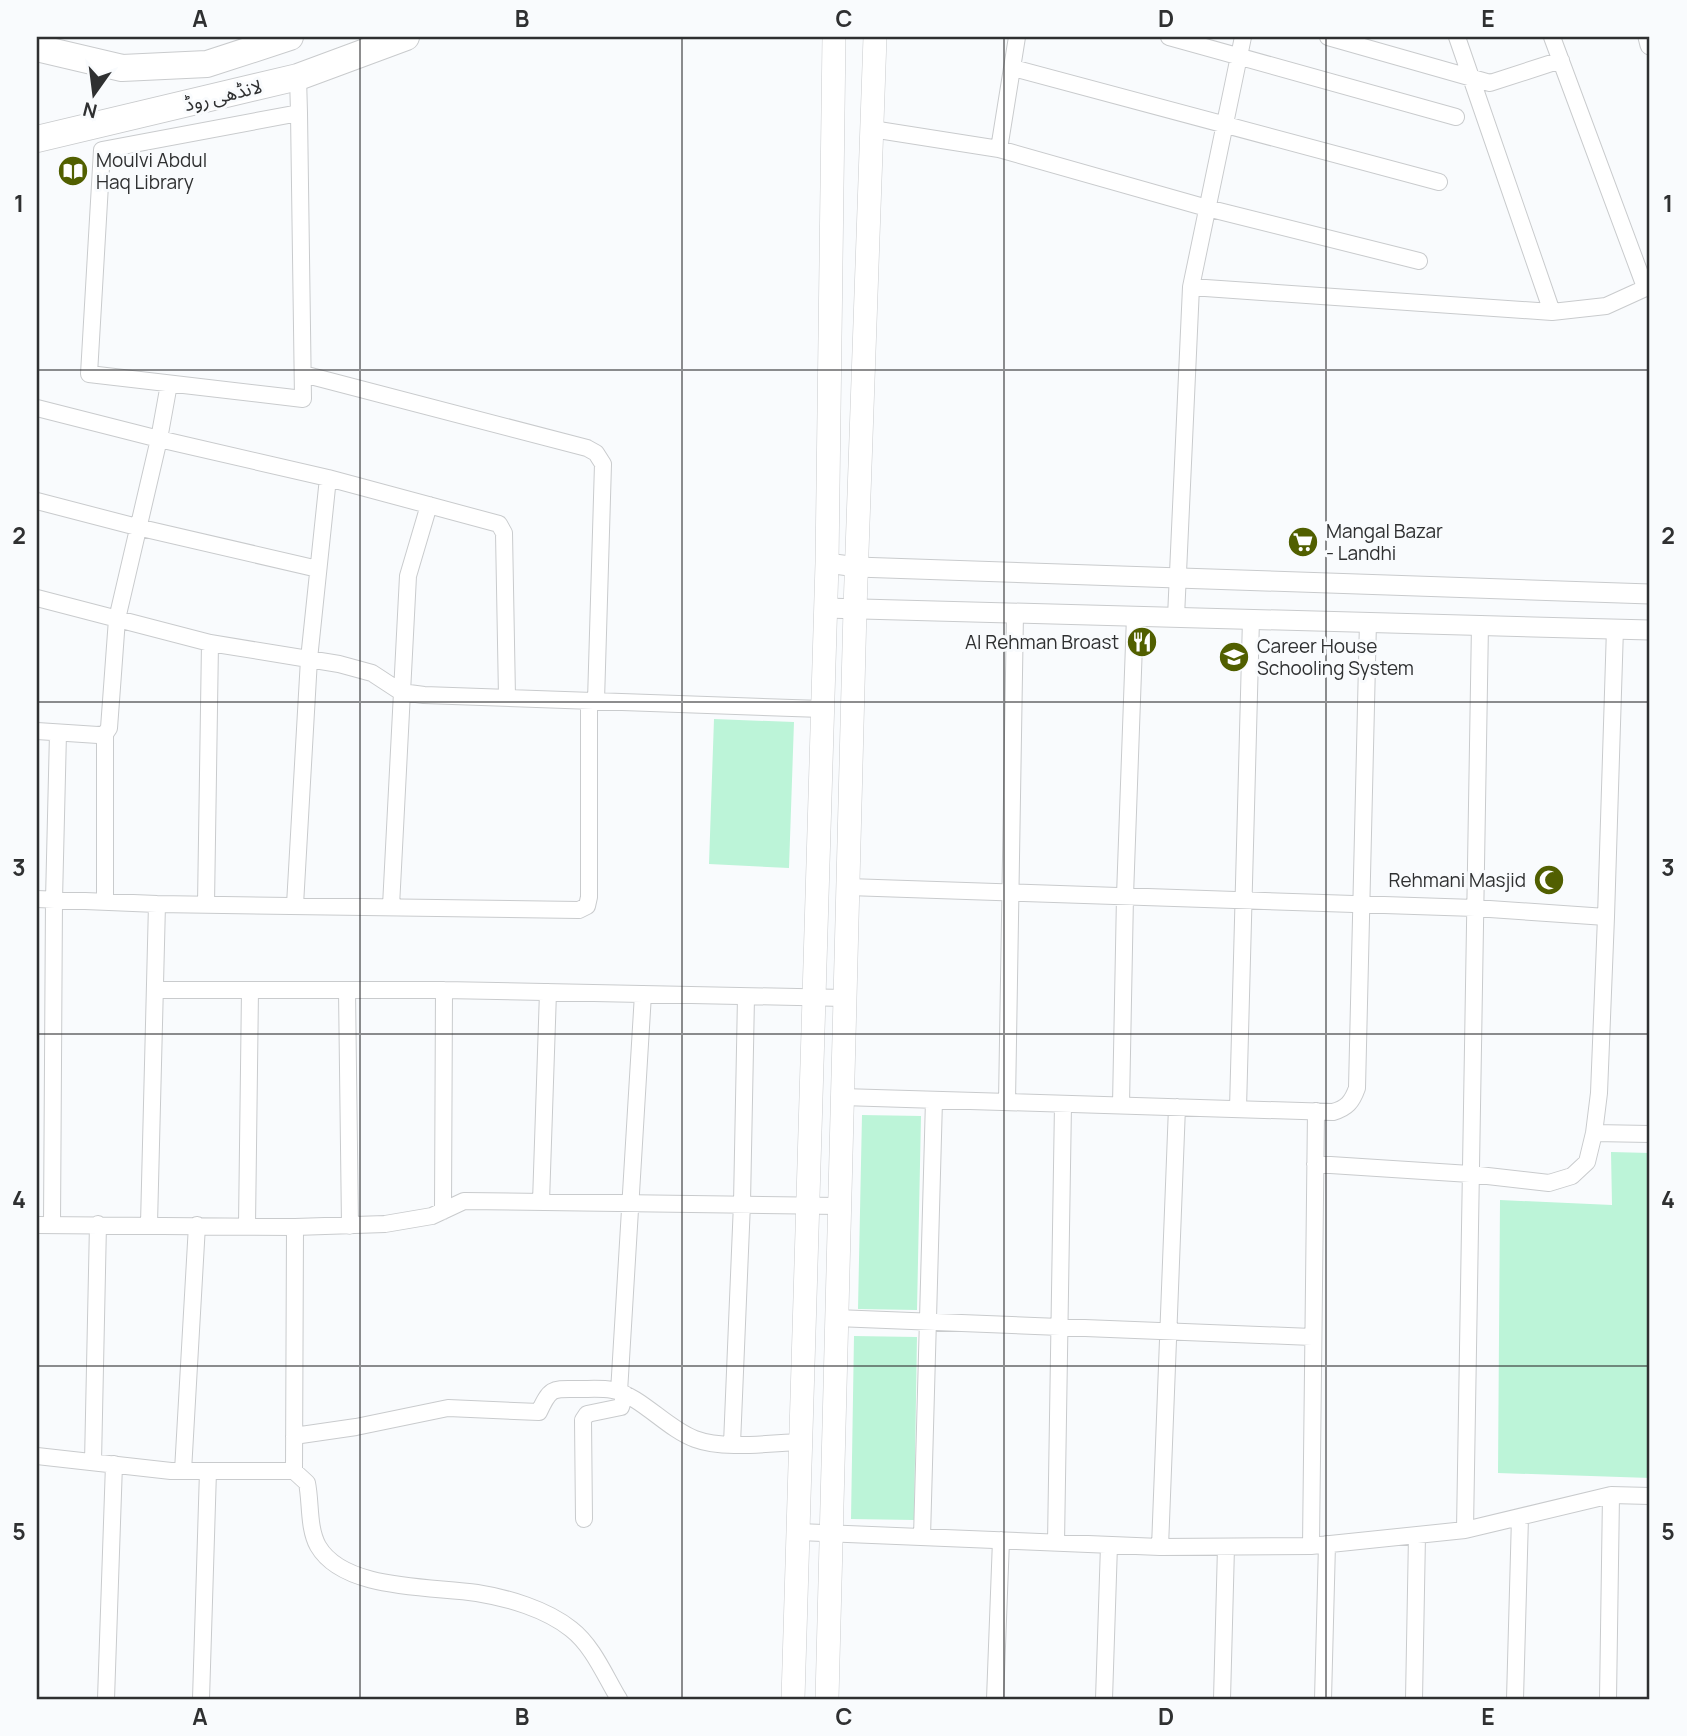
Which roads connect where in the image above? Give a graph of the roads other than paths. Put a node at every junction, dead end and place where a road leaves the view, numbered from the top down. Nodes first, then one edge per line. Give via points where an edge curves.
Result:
1 (290, 37) edge
2 (406, 37) edge
3 (834, 37) edge
4 (875, 37) edge
5 (1017, 37) edge
6 (1169, 37) edge
7 (1243, 37) edge
8 (1328, 37) edge
9 (1457, 37) edge
10 (1552, 37) edge
11 (1648, 37) edge
12 (1370, 43) edge
13 (1650, 45) edge
14 (37, 48) edge
15 (1240, 56) junction
16 (1561, 60) junction
17 (1013, 68) junction
18 (298, 77) junction
19 (1471, 78) junction
20 (299, 113) junction
21 (1456, 117) dead end
22 (1226, 126) junction
23 (872, 129) junction
24 (37, 139) edge
25 (999, 149) junction
26 (1439, 182) dead end
27 (1207, 208) junction
28 (1419, 261) dead end
29 (1648, 286) edge
30 (1191, 287) junction
31 (1552, 312) junction
32 (303, 374) junction
33 (169, 384) junction
34 (37, 408) edge
35 (159, 439) junction
36 (328, 478) junction
37 (37, 501) edge
38 (429, 505) junction
39 (137, 527) junction
40 (827, 563) junction
41 (857, 567) junction
42 (318, 569) junction
43 (1176, 578) junction
44 (1650, 594) edge
45 (37, 598) edge
46 (825, 608) junction
47 (855, 609) junction
48 (1015, 613) junction
49 (1135, 615) junction
50 (1176, 617) junction
51 (117, 619) junction
52 (1251, 619) junction
53 (1368, 621) junction
54 (1480, 624) junction
55 (1615, 628) junction
56 (1650, 630) edge
57 (210, 643) junction
58 (309, 659) junction
59 (401, 692) junction
60 (507, 697) junction
61 (593, 701) junction
62 (822, 709) junction
63 (37, 731) edge
64 (58, 733) junction
65 (105, 734) junction
66 (848, 887) junction
67 (1010, 894) junction
68 (1125, 896) junction
69 (37, 899) edge
70 (54, 900) junction
71 (1243, 900) junction
72 (106, 902) junction
73 (158, 904) junction
74 (206, 904) junction
75 (295, 905) junction
76 (1361, 905) junction
77 (391, 906) junction
78 (1475, 908) junction
79 (1606, 917) junction
80 (155, 990) junction
81 (250, 990) junction
82 (347, 990) junction
83 (444, 990) junction
84 (548, 992) junction
85 (643, 994) junction
86 (746, 996) junction
87 (814, 998) junction
88 (845, 999) junction
89 (842, 1097) junction
90 (934, 1100) junction
91 (1007, 1102) junction
92 (1063, 1104) junction
93 (1121, 1105) junction
94 (1178, 1107) junction
95 (1238, 1108) junction
96 (1316, 1111) junction
97 (1594, 1133) junction
98 (1650, 1134) edge
99 (1315, 1164) junction
100 (1470, 1174) junction
101 (541, 1202) junction
102 (742, 1203) junction
103 (630, 1205) junction
104 (807, 1205) junction
105 (839, 1206) junction
106 (443, 1211) junction
107 (98, 1224) junction
108 (149, 1224) junction
109 (44, 1225) edge
110 (197, 1225) junction
111 (247, 1225) junction
112 (350, 1226) junction
113 (295, 1227) junction
114 (836, 1318) junction
115 (926, 1322) junction
116 (1059, 1327) junction
117 (1169, 1331) junction
118 (1312, 1337) junction
119 (622, 1393) junction
120 (294, 1436) junction
121 (802, 1442) junction
122 (732, 1444) junction
123 (37, 1456) edge
124 (93, 1462) junction
125 (114, 1464) junction
126 (183, 1471) junction
127 (208, 1471) junction
128 (294, 1471) junction
129 (1611, 1495) junction
130 (1650, 1496) edge
131 (1520, 1517) junction
132 (584, 1519) dead end
133 (1465, 1530) junction
134 (799, 1532) junction
135 (831, 1533) junction
136 (1417, 1535) junction
137 (922, 1537) junction
138 (1001, 1540) junction
139 (1056, 1543) junction
140 (1109, 1545) junction
141 (1319, 1545) junction
142 (1226, 1546) junction
143 (1160, 1547) junction
144 (106, 1699) edge
145 (201, 1699) edge
146 (619, 1699) edge
147 (793, 1699) edge
148 (827, 1699) edge
149 (995, 1699) edge
150 (1104, 1699) edge
151 (1222, 1699) edge
152 (1323, 1699) edge
153 (1414, 1699) edge
154 (1515, 1699) edge
155 (1608, 1699) edge

1 - 14 main road, لانڈھی روڈ via 207,64 122,68
2 - 18 main road, لانڈھی روڈ
3 - 40 main road
4 - 23 main road
5 - 17 street
6 - 15 street
7 - 15 street
8 - 12 street
9 - 19 street
10 - 16 street
11 - 13 street
12 - 19 street
15 - 21 street
15 - 22 street
16 - 19 street via 1490,83
16 - 29 street
17 - 22 street
17 - 25 street
18 - 20 street
18 - 24 main road, لانڈھی روڈ
19 - 31 street
20 - 32 street
20 - 33 street via 102,150 89,374
22 - 26 street
22 - 27 street
23 - 25 street
23 - 41 main road
25 - 27 street
27 - 28 street
27 - 30 street
29 - 31 street via 1606,306
30 - 31 street
30 - 43 street
32 - 33 street via 303,399
32 - 61 street via 587,448 601,458
33 - 35 street
34 - 35 street
35 - 36 street
35 - 39 street
36 - 38 street
36 - 42 street
37 - 39 street
38 - 59 street via 408,576
38 - 60 street via 502,527
39 - 42 street
39 - 51 street
40 - 41 street
40 - 46 main road
41 - 43 street
41 - 47 main road
42 - 58 street
43 - 44 street
43 - 50 street
45 - 51 street
46 - 47 street
46 - 62 main road
47 - 48 street
47 - 66 main road
48 - 49 street
48 - 67 street
49 - 50 street
49 - 68 street
50 - 52 street
51 - 57 street
51 - 65 street via 110,720
52 - 53 street
52 - 71 street
53 - 54 street
53 - 76 street
54 - 55 street
54 - 78 street
55 - 56 street
55 - 79 street
57 - 58 street
57 - 74 street
58 - 59 street via 372,673
58 - 75 street
59 - 60 street
59 - 77 street
60 - 61 street
61 - 62 street
61 - 77 street via 587,906 579,910
62 - 87 main road
63 - 64 street
64 - 65 street
64 - 70 street
65 - 72 street
66 - 67 street
66 - 88 main road
67 - 68 street
67 - 91 street
68 - 71 street
68 - 93 street
69 - 70 street
70 - 72 street
70 - 109 street
71 - 76 street
71 - 95 street
72 - 73 street
73 - 74 street
73 - 80 street
74 - 75 street
75 - 77 street
76 - 78 street
76 - 96 street via 1357,1088 1345,1109
78 - 79 street
78 - 100 street
79 - 97 street
80 - 81 street
80 - 108 street
81 - 82 street
81 - 111 street
82 - 83 street
82 - 112 street
83 - 84 street
83 - 106 street
84 - 85 street
84 - 101 street
85 - 86 street
85 - 103 street
86 - 87 street
86 - 102 street
87 - 88 street
87 - 104 main road
88 - 89 main road
89 - 90 street
89 - 105 main road
90 - 91 street
90 - 115 street
91 - 92 street
92 - 93 street
92 - 116 street
93 - 94 street
94 - 95 street
94 - 117 street
95 - 96 street
96 - 99 street
97 - 98 street
97 - 100 street via 1587,1162 1572,1176 1549,1183
99 - 100 street
99 - 118 street
100 - 133 street
101 - 103 street
101 - 106 street via 464,1201
102 - 103 street
102 - 104 street
102 - 122 street
103 - 119 street
104 - 105 street
104 - 121 main road
105 - 114 main road
106 - 112 street via 385,1224
107 - 108 street
107 - 109 street
107 - 124 street
108 - 110 street
110 - 111 street
110 - 126 street
111 - 113 street
112 - 113 street
113 - 120 street
114 - 115 street
114 - 135 main road
115 - 116 street
115 - 137 street
116 - 117 street
116 - 139 street
117 - 118 street
117 - 143 street
118 - 141 street
119 - 120 street via 612,1389 554,1390 539,1412 448,1408
119 - 122 street via 695,1440
119 - 132 street via 621,1407 587,1414 583,1420
120 - 128 street
121 - 122 street
121 - 134 main road
123 - 124 street
124 - 125 street
125 - 126 street
125 - 144 street
126 - 127 street
127 - 128 street
127 - 145 street
128 - 146 street via 307,1483 318,1547 335,1563 374,1582 479,1593 551,1616 573,1630 593,1653
129 - 130 street
129 - 131 street
129 - 155 street
131 - 133 street
131 - 154 street
133 - 136 street
134 - 135 street
134 - 147 main road
135 - 137 street
135 - 148 main road
136 - 141 street
136 - 153 street
137 - 138 street
138 - 139 street
138 - 149 street
139 - 140 street
140 - 143 street
140 - 150 street
141 - 142 street
141 - 152 street
142 - 143 street
142 - 151 street

